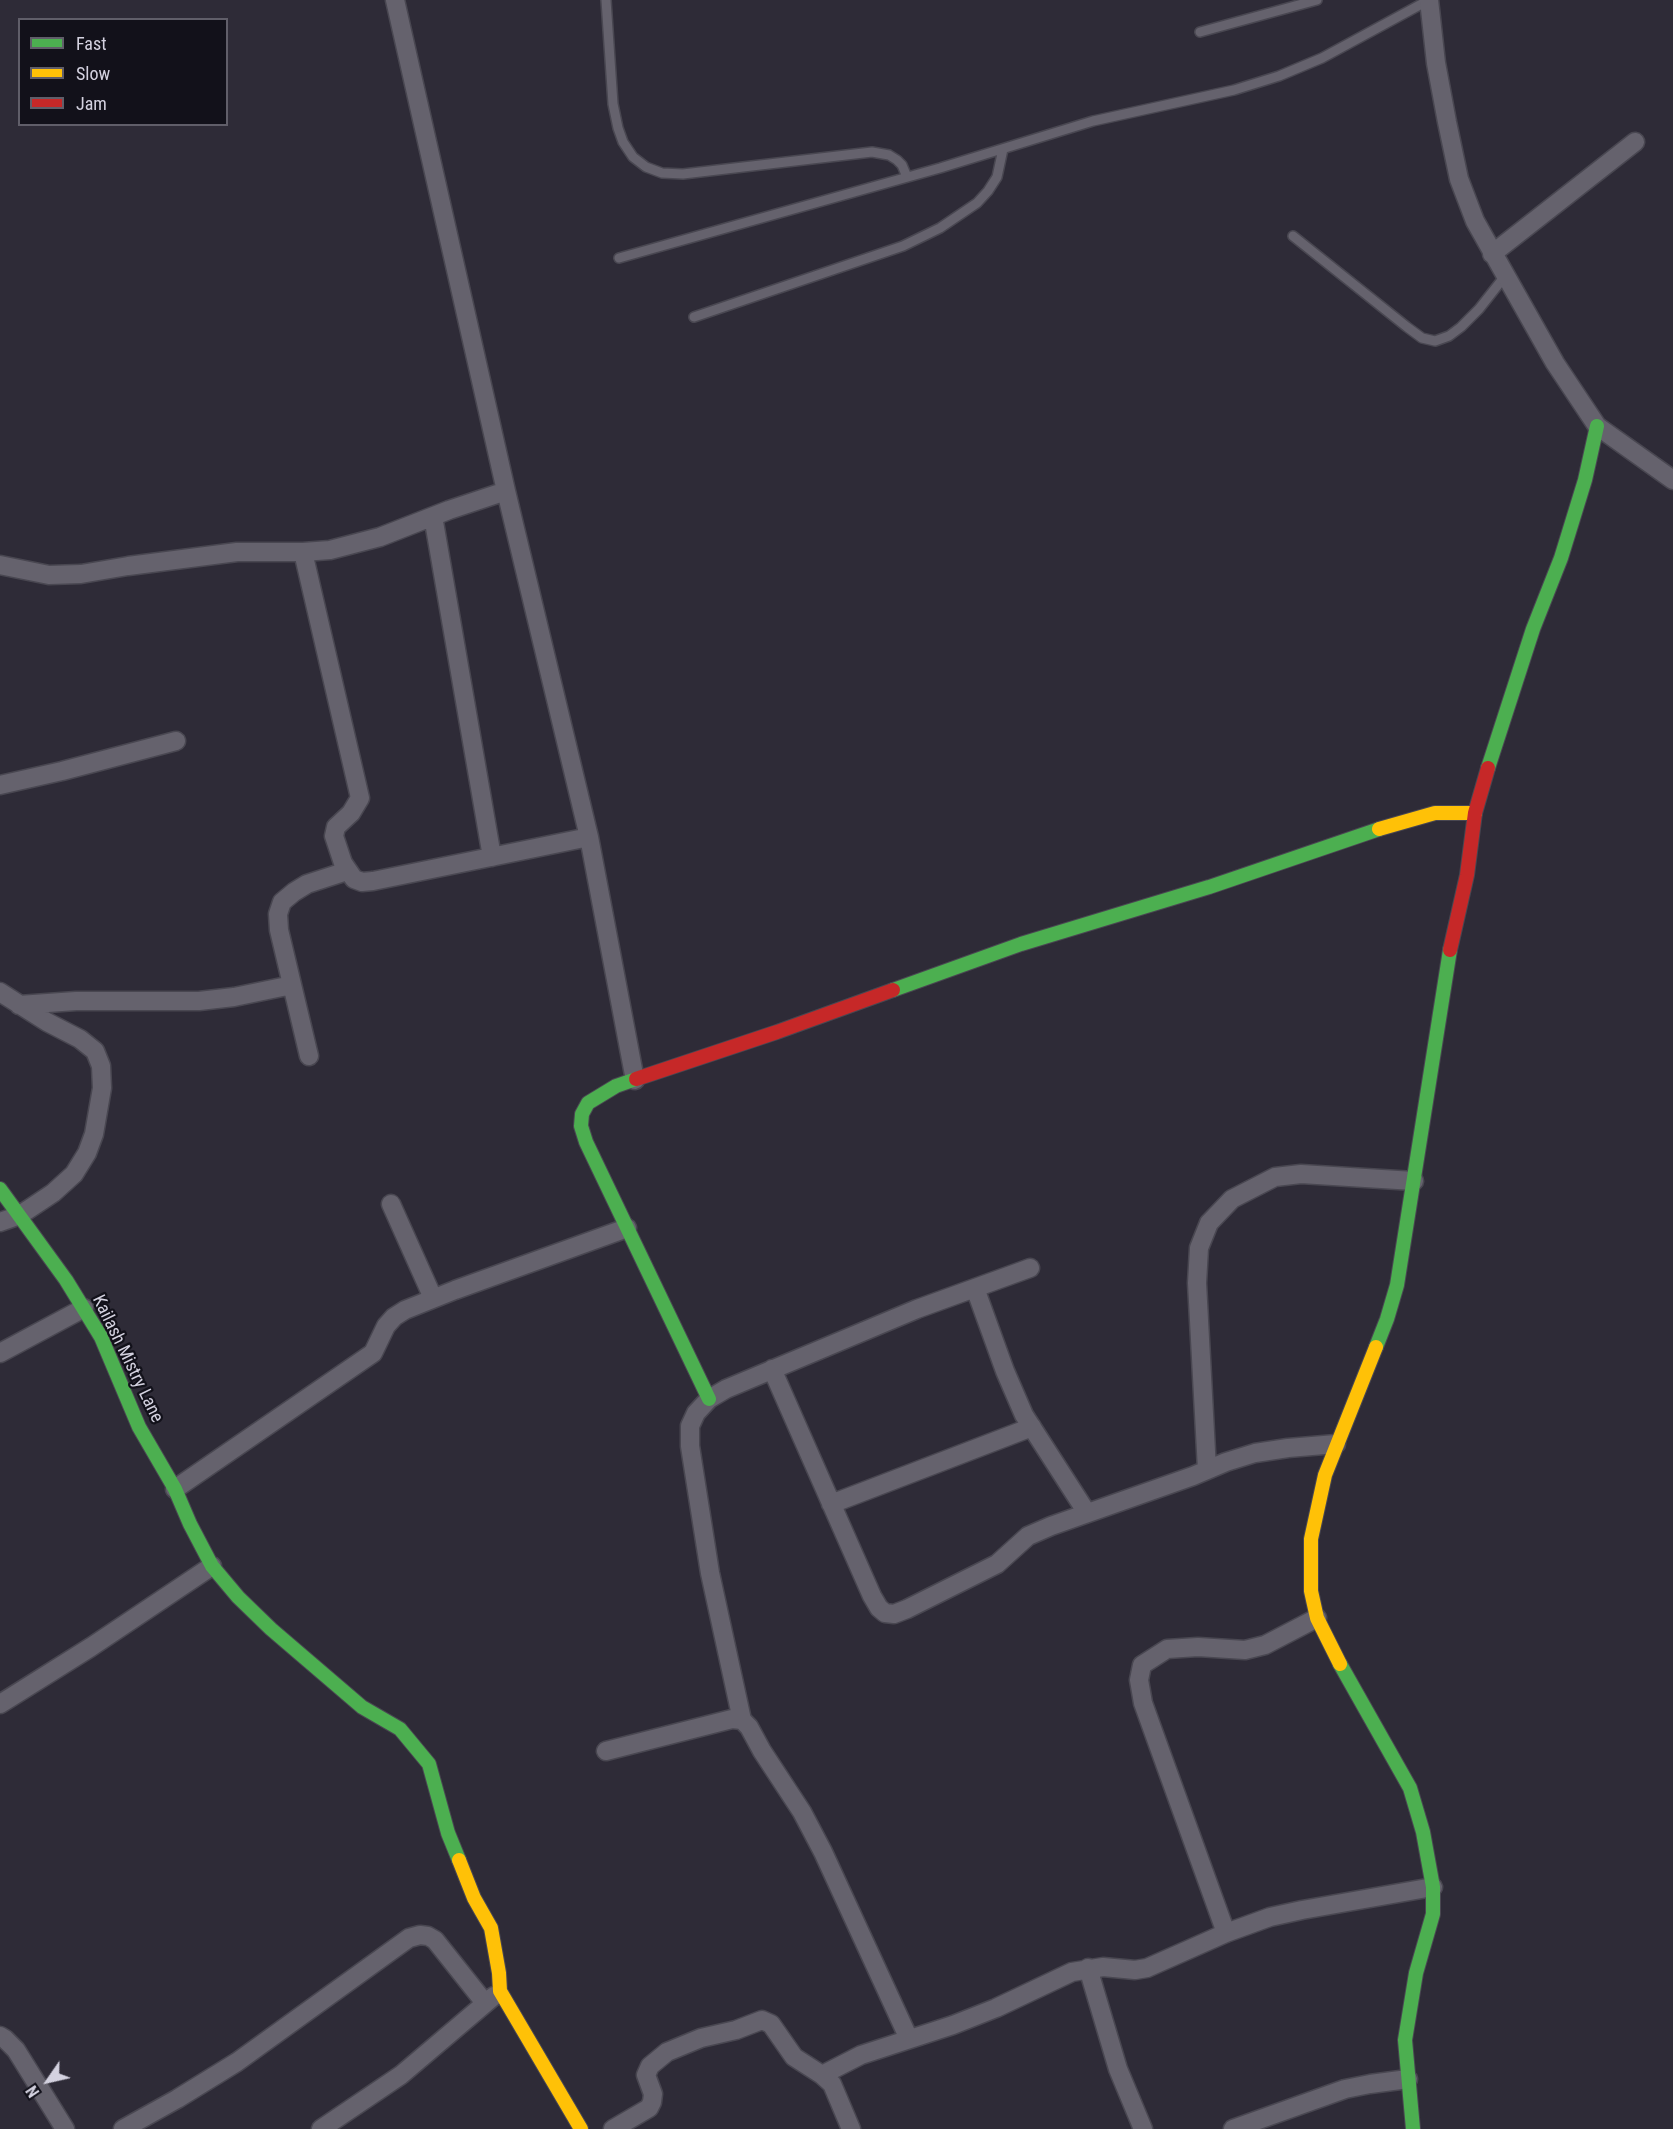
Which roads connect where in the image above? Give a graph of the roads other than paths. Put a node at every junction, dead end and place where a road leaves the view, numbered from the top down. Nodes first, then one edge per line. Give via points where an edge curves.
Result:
1 (395, 0) edge
2 (606, 0) edge
3 (1317, 0) edge
4 (1429, 0) edge
5 (1200, 32) dead end
6 (1635, 142) dead end
7 (1003, 149) junction
8 (907, 177) junction
9 (1293, 236) dead end
10 (1492, 254) junction
11 (619, 258) dead end
12 (1505, 276) junction
13 (694, 317) dead end
14 (1597, 426) junction
15 (1673, 480) edge
16 (506, 491) junction
17 (433, 516) junction
18 (303, 552) junction
19 (0, 565) edge
20 (176, 741) dead end
21 (0, 785) edge
22 (1475, 813) junction
23 (589, 837) junction
24 (492, 857) junction
25 (347, 871) junction
26 (292, 985) junction
27 (0, 992) edge
28 (19, 1005) junction
29 (309, 1056) dead end
30 (635, 1080) junction
31 (1414, 1181) junction
32 (0, 1189) edge
33 (391, 1204) dead end
34 (20, 1215) junction
35 (0, 1222) edge
36 (627, 1228) junction
37 (1030, 1268) dead end
38 (975, 1288) junction
39 (433, 1298) junction
40 (84, 1308) junction
41 (0, 1353) edge
42 (772, 1369) junction
43 (709, 1399) junction
44 (1032, 1428) junction
45 (1336, 1444) junction
46 (1207, 1470) junction
47 (175, 1489) junction
48 (831, 1504) junction
49 (1087, 1513) junction
50 (212, 1566) junction
51 (1317, 1618) junction
52 (0, 1704) edge
53 (742, 1720) junction
54 (606, 1751) dead end
55 (1433, 1887) junction
56 (1226, 1933) junction
57 (1088, 1968) junction
58 (500, 1992) junction
59 (485, 2003) junction
60 (0, 2036) edge
61 (909, 2038) junction
62 (822, 2075) junction
63 (1408, 2079) junction
64 (64, 2129) edge
65 (123, 2129) edge
66 (321, 2129) edge
67 (581, 2129) edge
68 (613, 2129) edge
69 (851, 2129) edge
70 (1143, 2129) edge
71 (1233, 2129) edge
72 (1413, 2129) edge

1 - 16 street
2 - 8 lane via 618,128 633,157 646,168 683,174 872,152 897,159
3 - 5 lane
4 - 7 lane via 1322,58 1279,76 1234,90 1093,121
4 - 10 street via 1436,63 1459,179
6 - 10 street
7 - 8 lane
7 - 13 lane via 997,177 988,191 940,228 903,246
8 - 11 lane
9 - 12 lane via 1407,327 1434,341 1461,327
10 - 12 street
12 - 14 street
14 - 15 street
14 - 22 street via 1561,558 1533,629
16 - 17 street
16 - 23 street
17 - 18 street via 360,543
17 - 24 street
18 - 19 street via 237,552 81,574 49,575
18 - 25 street via 360,798 336,826 334,836
20 - 21 street
22 - 30 street via 1436,813 1407,820 1209,887 1021,944
22 - 31 street
23 - 24 street
23 - 30 street
24 - 25 street via 374,881 362,882
25 - 26 street via 307,884 282,902 279,930
26 - 28 street via 199,1001
26 - 29 street
27 - 28 street
28 - 34 street via 80,1038 95,1051 101,1066 102,1088 94,1134 74,1174
30 - 36 street via 588,1103 581,1126
31 - 45 street via 1397,1285 1387,1319
31 - 46 street via 1301,1174 1275,1177 1232,1199 1209,1223 1199,1248 1197,1283
32 - 34 street, Kailash Mistry Lane
33 - 39 street
34 - 35 street
34 - 40 street, Kailash Mistry Lane
36 - 39 street
36 - 43 street
37 - 38 street
38 - 42 street
38 - 44 street via 1005,1371
39 - 47 street via 394,1317 373,1353 361,1362
40 - 41 street
40 - 47 street, Kailash Mistry Lane via 101,1337 140,1427
42 - 43 street
42 - 48 street
43 - 53 street via 690,1426 690,1446 710,1573
44 - 48 street
44 - 49 street
45 - 46 street via 1255,1454
45 - 51 street via 1311,1539 1311,1591
46 - 49 street
47 - 50 street, Kailash Mistry Lane
48 - 49 street via 872,1596 885,1613 894,1614 997,1564 1028,1536
50 - 52 street
50 - 58 street, Kailash Mistry Lane via 271,1629 362,1707 400,1730 429,1764 448,1833 474,1898 491,1928
51 - 55 street via 1410,1788
51 - 56 street via 1265,1645 1245,1650 1167,1649 1142,1665 1139,1680 1143,1703
53 - 54 street via 732,1719
53 - 61 street via 802,1812
55 - 56 street via 1270,1917
55 - 63 street via 1433,1914 1407,2015
56 - 57 street via 1147,1968
57 - 61 street via 996,2008
57 - 70 street via 1118,2069
58 - 59 street
58 - 67 street
59 - 65 street via 435,1940 420,1935 409,1938 237,2062
59 - 66 street via 401,2075
60 - 64 street via 16,2050
61 - 62 street via 861,2055
62 - 68 street via 794,2057 771,2024 762,2020 667,2052 650,2066 646,2075 652,2094 649,2108
62 - 69 street via 838,2095
63 - 71 street via 1345,2089
63 - 72 street

